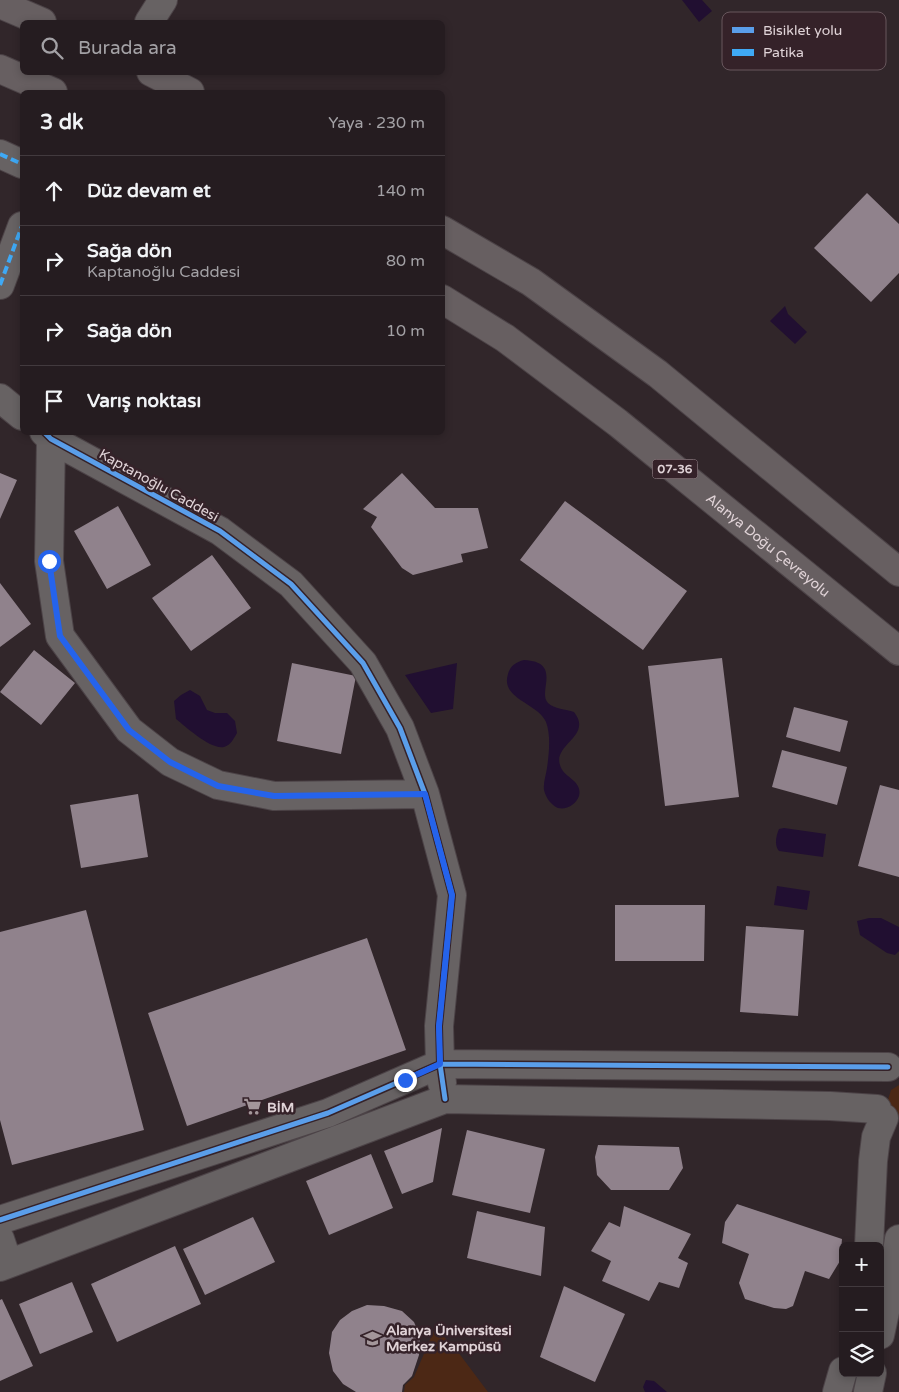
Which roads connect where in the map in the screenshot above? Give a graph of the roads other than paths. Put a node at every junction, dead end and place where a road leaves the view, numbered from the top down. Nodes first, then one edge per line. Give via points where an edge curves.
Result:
1 (162, 0) edge
2 (0, 4) edge
3 (37, 20) edge
4 (150, 20) edge
5 (0, 69) edge
6 (157, 75) edge
7 (48, 90) edge
8 (186, 90) edge
9 (0, 154) edge
10 (20, 163) edge
11 (20, 231) edge
12 (445, 232) edge
13 (0, 285) edge
14 (445, 301) edge
15 (0, 398) edge
16 (20, 414) edge
17 (48, 436) edge
18 (899, 572) edge
19 (899, 651) edge
20 (425, 794) junction
21 (440, 1064) junction
22 (894, 1065) edge
23 (444, 1099) junction
24 (887, 1118) edge
25 (0, 1220) edge
26 (899, 1239) edge
27 (868, 1242) edge
28 (3, 1257) edge
29 (881, 1332) edge
30 (841, 1377) edge
31 (871, 1377) edge
32 (836, 1392) edge
33 (868, 1392) edge

1 - 4 street
2 - 3 highway
5 - 7 highway
6 - 8 highway
9 - 10 street
11 - 13 street
12 - 18 highway via 531,282 658,374
14 - 19 highway, Alanya Doğu Çevreyolu / 07-36 via 506,338 618,423
15 - 16 street
17 - 20 street, Kaptanoğlu Caddesi via 220,531 290,584 363,663 400,728
17 - 20 street via 49,561 60,636 129,730 170,762 218,786 274,796
20 - 21 street, Kaptanoğlu Caddesi via 452,895 439,1026
21 - 22 street
21 - 23 street, Kaptanoğlu Caddesi
21 - 25 street via 328,1113
22 - 24 street via 881,1075 876,1084 875,1094
23 - 24 street via 820,1105
23 - 28 street
24 - 27 street via 876,1138
26 - 29 street
30 - 32 street
31 - 33 street

